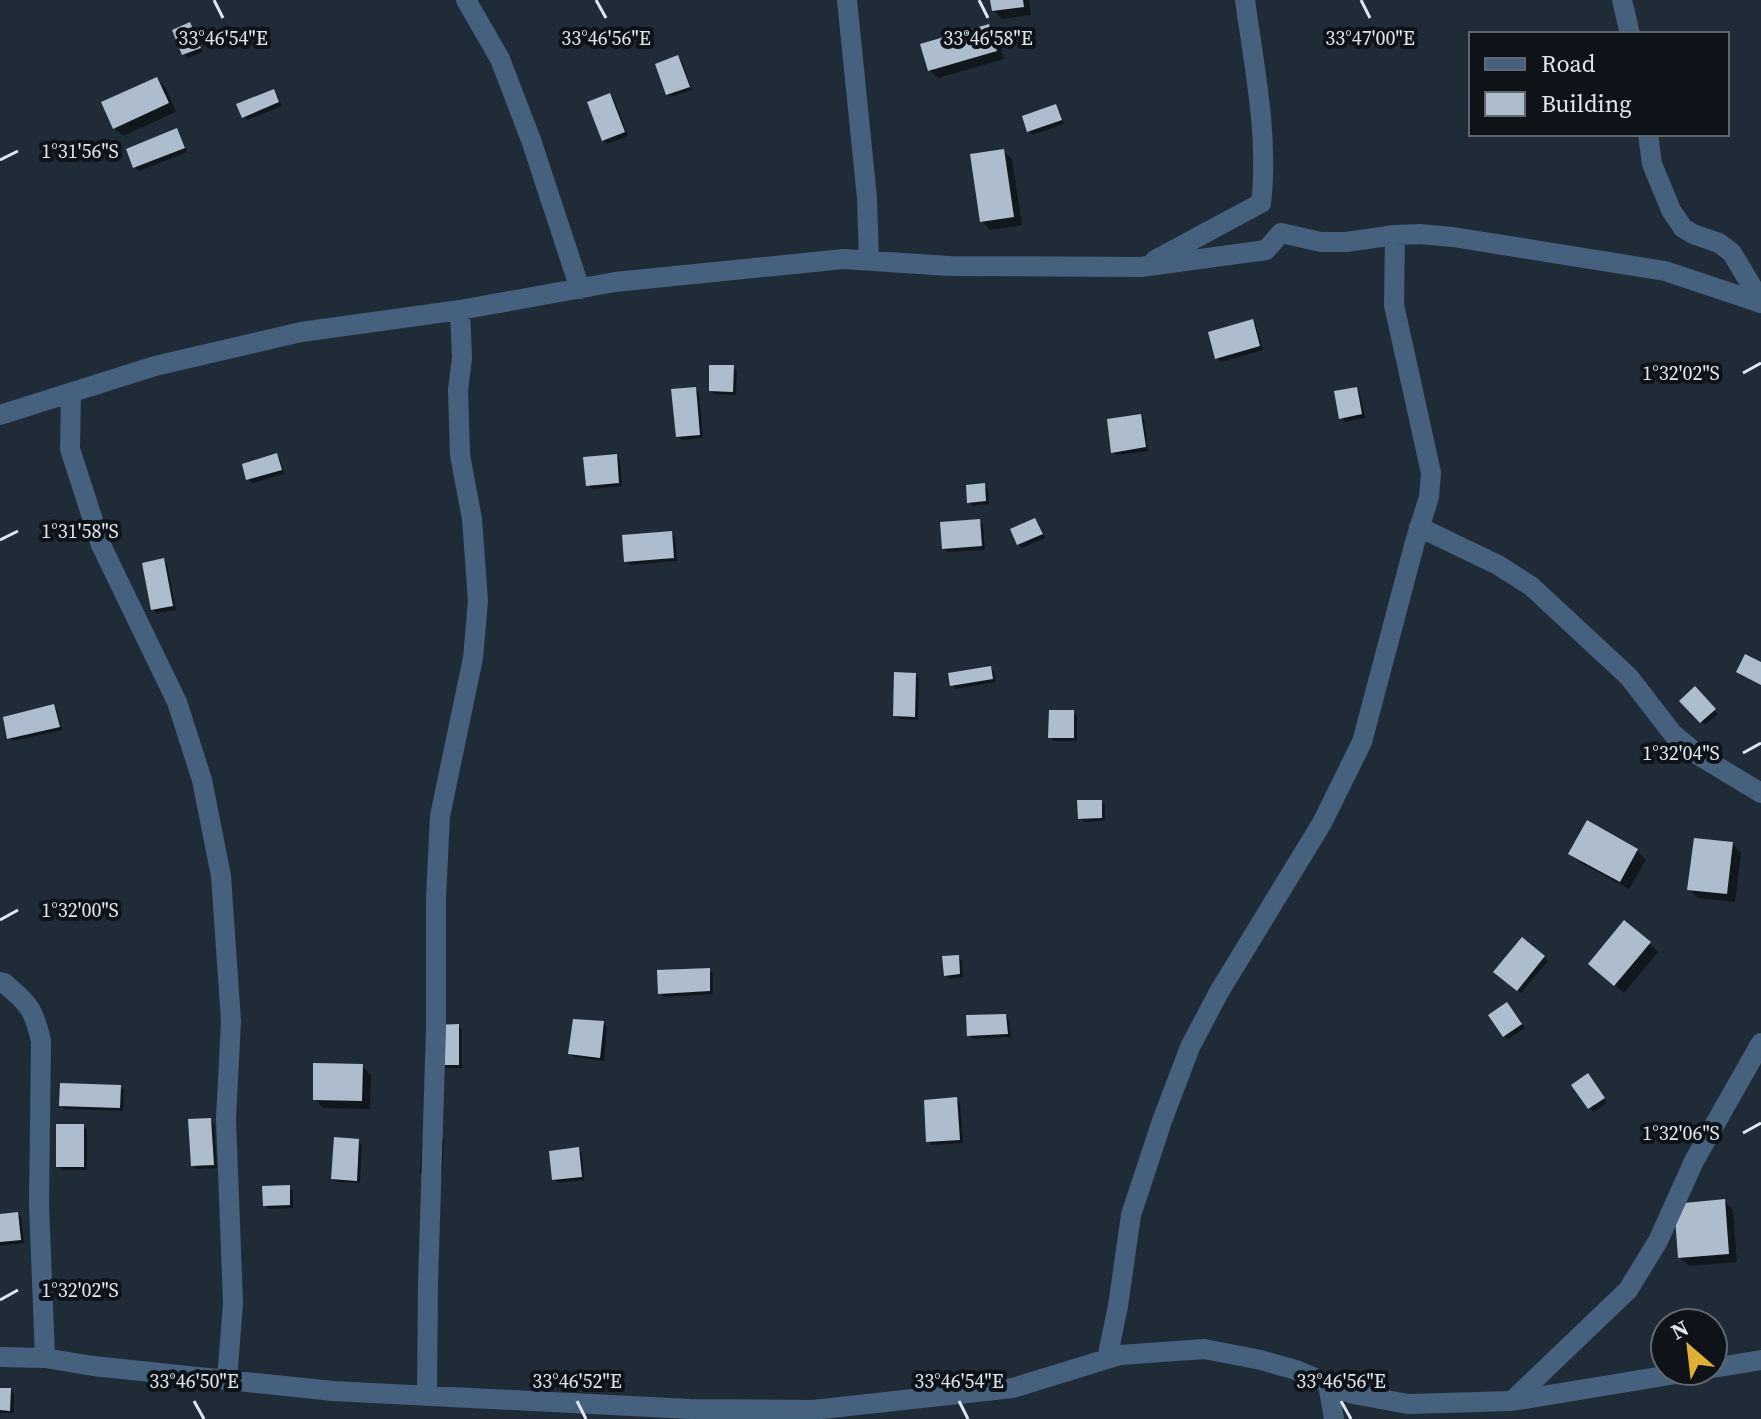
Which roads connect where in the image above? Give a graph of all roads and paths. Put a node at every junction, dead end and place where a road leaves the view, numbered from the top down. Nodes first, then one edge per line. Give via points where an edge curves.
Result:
1 (466, 0) edge
2 (847, 0) edge
3 (1245, 0) edge
4 (1622, 0) edge
5 (1630, 32) edge
6 (1648, 136) edge
7 (1395, 235) junction
8 (869, 261) junction
9 (1141, 267) junction
10 (580, 289) junction
11 (1761, 302) edge
12 (460, 310) junction
13 (71, 393) junction
14 (0, 415) edge
15 (1419, 527) junction
16 (1761, 793) edge
17 (0, 982) edge
18 (1761, 1043) edge
19 (0, 1357) edge
20 (45, 1358) junction
21 (1107, 1359) junction
22 (1761, 1360) edge
23 (1729, 1365) edge
24 (1649, 1378) edge
25 (227, 1380) junction
26 (1328, 1384) junction
27 (427, 1396) junction
28 (1512, 1401) junction
29 (885, 1410) edge
30 (599, 1412) edge
31 (1334, 1419) edge

1 - 10 street via 500,59
2 - 8 street
3 - 9 street via 1260,117 1261,203
4 - 5 street
6 - 11 street via 1652,164 1683,228 1732,253
7 - 9 street via 1321,242 1281,233 1266,250
7 - 11 street via 1453,237 1665,271
7 - 15 street via 1394,305 1431,473
8 - 9 street
8 - 10 street via 844,259
10 - 12 street
12 - 13 street via 301,332 155,366
12 - 27 street via 460,455 472,519 478,601 473,658 440,816
13 - 14 street
13 - 25 street via 70,449 101,545 177,702 202,780 221,876 231,1021 226,1119 233,1303
15 - 16 street via 1531,586 1629,677 1673,734
15 - 21 street via 1362,742 1322,823 1219,992 1190,1047 1162,1121 1131,1215
17 - 20 street via 26,1002 41,1041 39,1205
18 - 28 street via 1628,1290
19 - 20 street
20 - 25 street
21 - 26 street via 1204,1349 1261,1360
21 - 29 street via 1013,1388
22 - 23 street
24 - 28 street
25 - 27 street
26 - 28 street via 1408,1404
26 - 31 street
27 - 30 street
29 - 30 street

